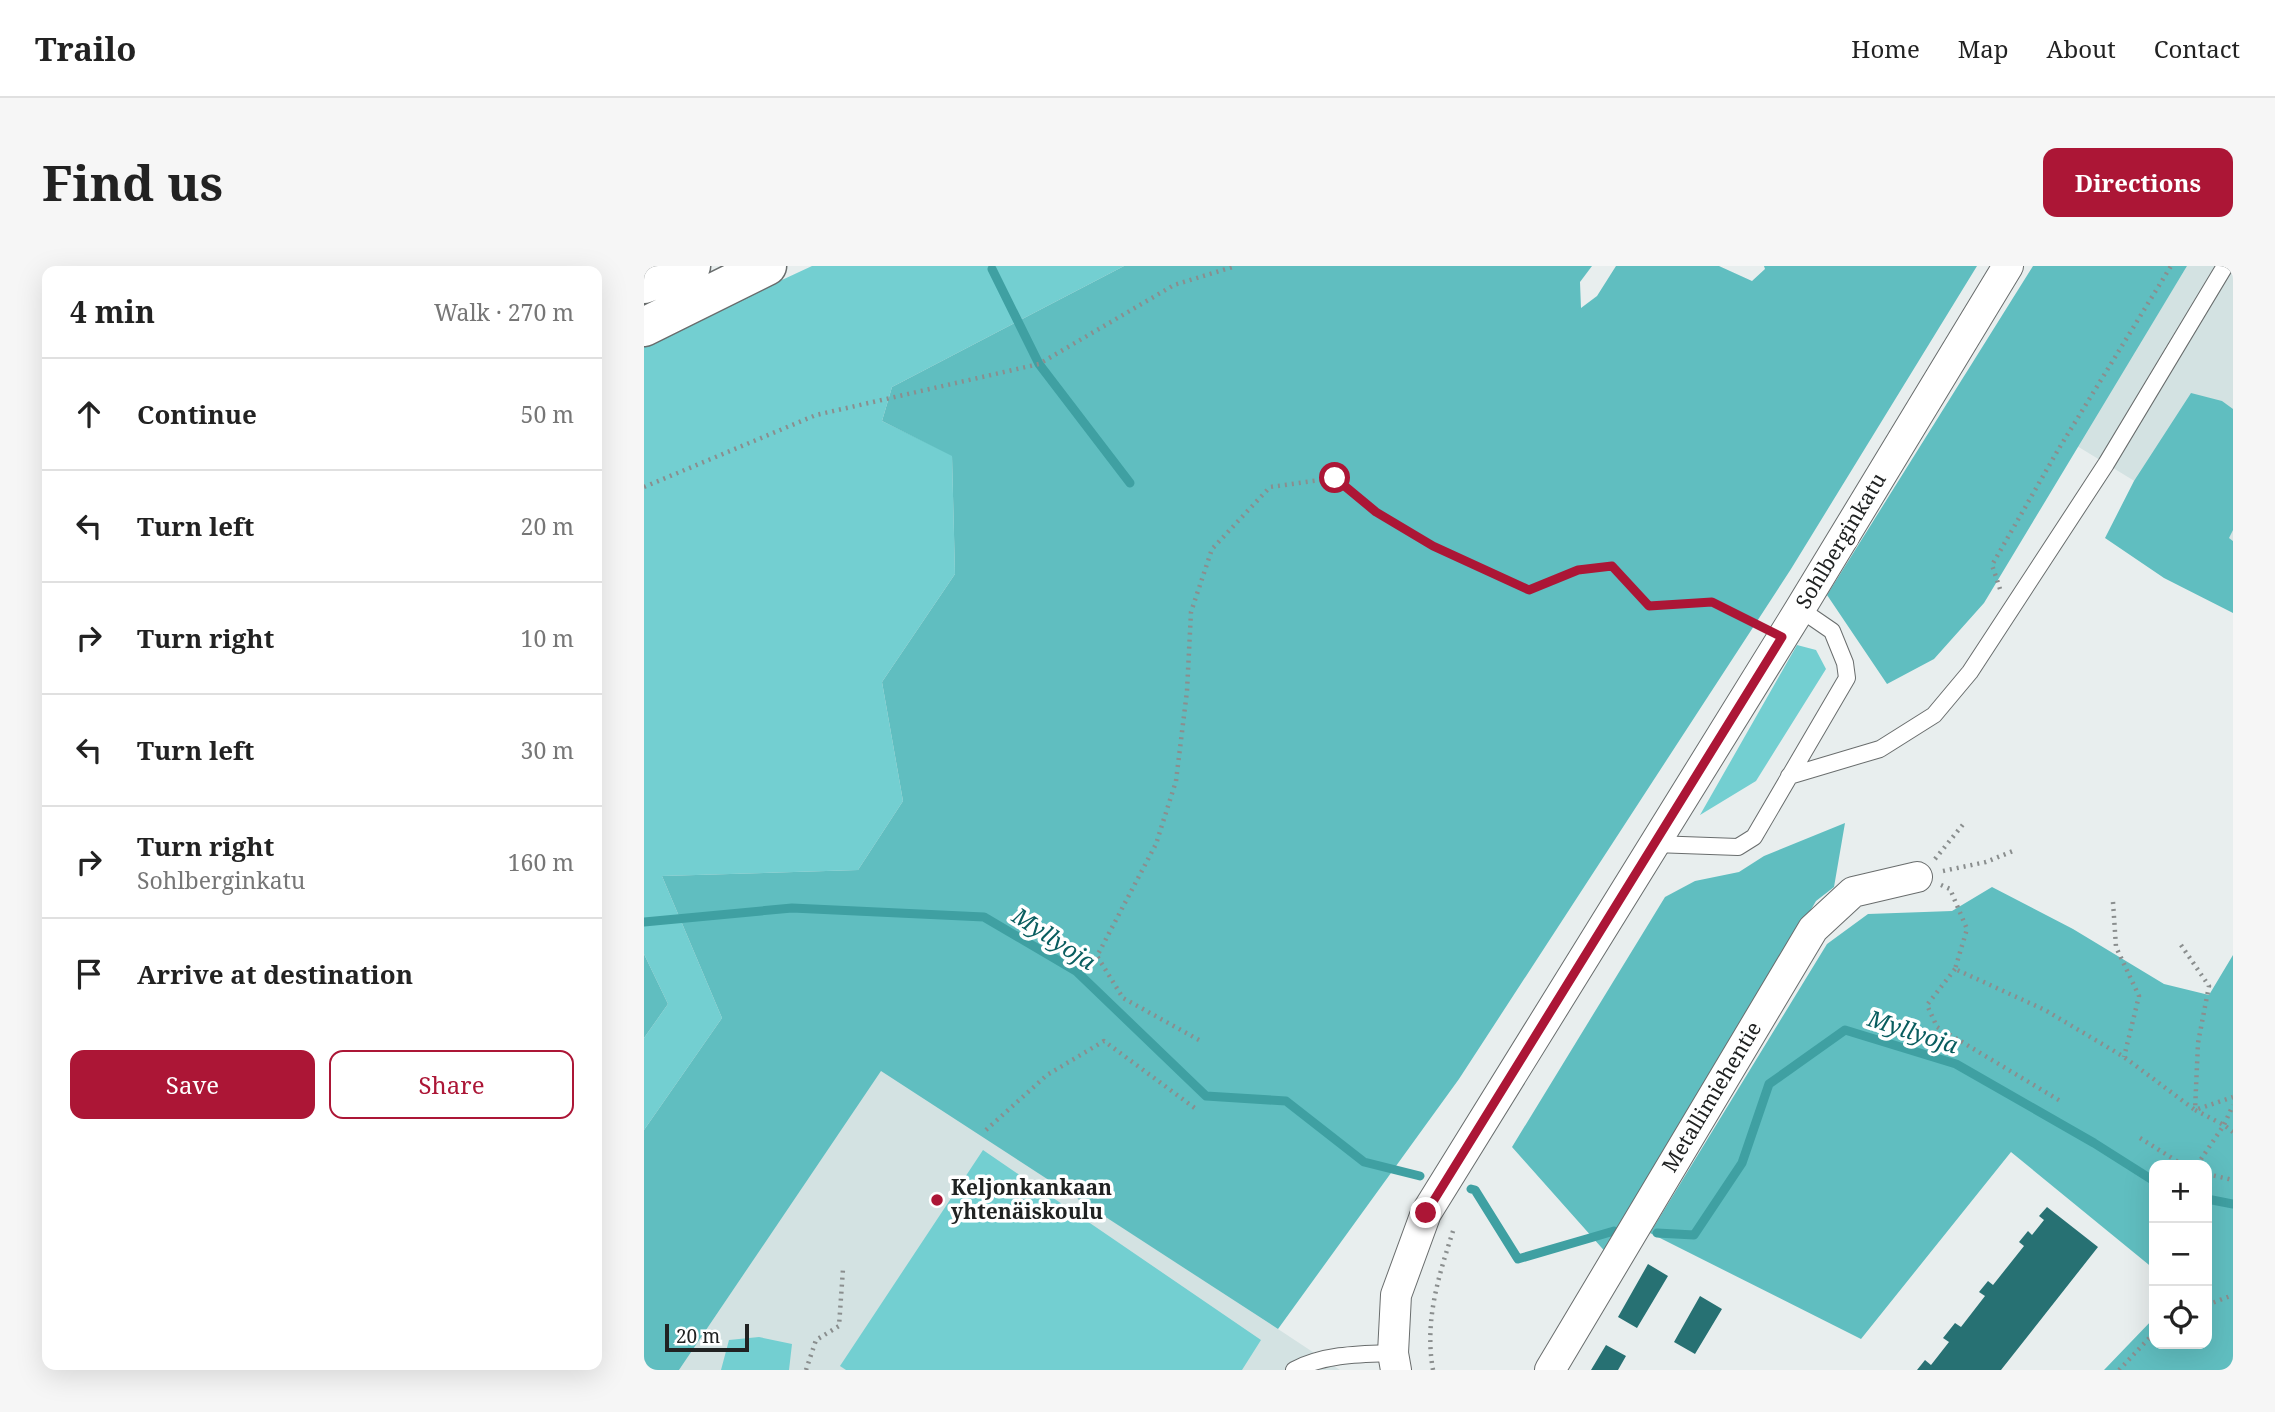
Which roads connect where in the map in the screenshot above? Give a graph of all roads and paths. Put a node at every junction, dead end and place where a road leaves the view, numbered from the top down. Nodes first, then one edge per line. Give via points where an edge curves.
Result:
1 (691, 266) edge
2 (767, 266) edge
3 (1236, 266) edge
4 (2008, 266) edge
5 (2171, 266) edge
6 (2225, 266) edge
7 (644, 284) edge
8 (644, 327) edge
9 (644, 487) edge
10 (1800, 609) junction
11 (2009, 613) junction
12 (1782, 637) junction
13 (1790, 776) junction
14 (1965, 822) dead end
15 (1654, 844) junction
16 (2012, 851) dead end
17 (1917, 877) junction
18 (2113, 902) dead end
19 (2181, 945) dead end
20 (1955, 970) junction
21 (1199, 1040) dead end
22 (2124, 1057) junction
23 (2233, 1097) edge
24 (2062, 1102) dead end
25 (2233, 1105) edge
26 (1196, 1109) dead end
27 (2195, 1110) junction
28 (2224, 1125) junction
29 (986, 1130) dead end
30 (2233, 1132) edge
31 (2140, 1138) dead end
32 (2175, 1160) edge
33 (2200, 1160) edge
34 (2212, 1175) edge
35 (2233, 1180) edge
36 (1454, 1227) dead end
37 (843, 1269) dead end
38 (2233, 1295) edge
39 (2212, 1303) edge
40 (2149, 1338) edge
41 (1395, 1362) edge
42 (806, 1370) edge
43 (1294, 1370) edge
44 (1433, 1370) edge
45 (1550, 1370) edge
46 (2119, 1370) edge

1 - 7 highway
2 - 8 highway
3 - 9 path via 1174,285 1039,364 816,415
4 - 10 street, Sohlberginkatu
5 - 11 path via 1992,565
6 - 11 lane via 2106,464
10 - 12 street, Sohlberginkatu
10 - 13 lane via 1832,631 1847,678
11 - 13 lane via 1970,673 1934,715 1880,749
12 - 15 street, Sohlberginkatu
12 - 21 path via 1712,602 1649,606 1612,566 1578,570 1529,590 1433,546 1376,512 1335,478 1270,487 1212,549 1191,612 1176,781 1156,844 1097,956 1123,998
13 - 15 lane via 1754,837 1738,847
14 - 17 path
15 - 41 street, Sohlberginkatu via 1426,1213 1396,1295
16 - 17 path via 1986,862
17 - 20 path via 1950,889 1967,929
17 - 45 street, Metallimiehentie via 1853,892 1811,933
18 - 22 path via 2116,947 2139,996
19 - 27 path via 2209,986 2198,1043
20 - 22 path via 2045,1010
20 - 24 path via 1927,1005 1937,1027
22 - 27 path
23 - 27 path
25 - 28 path
26 - 29 path via 1104,1041 1047,1075
27 - 28 path
28 - 30 path
28 - 33 path
31 - 32 path
34 - 35 path
36 - 44 path via 1434,1292
37 - 42 path via 839,1326 816,1340
38 - 39 path
40 - 46 path
41 - 43 lane via 1353,1354 1312,1360

